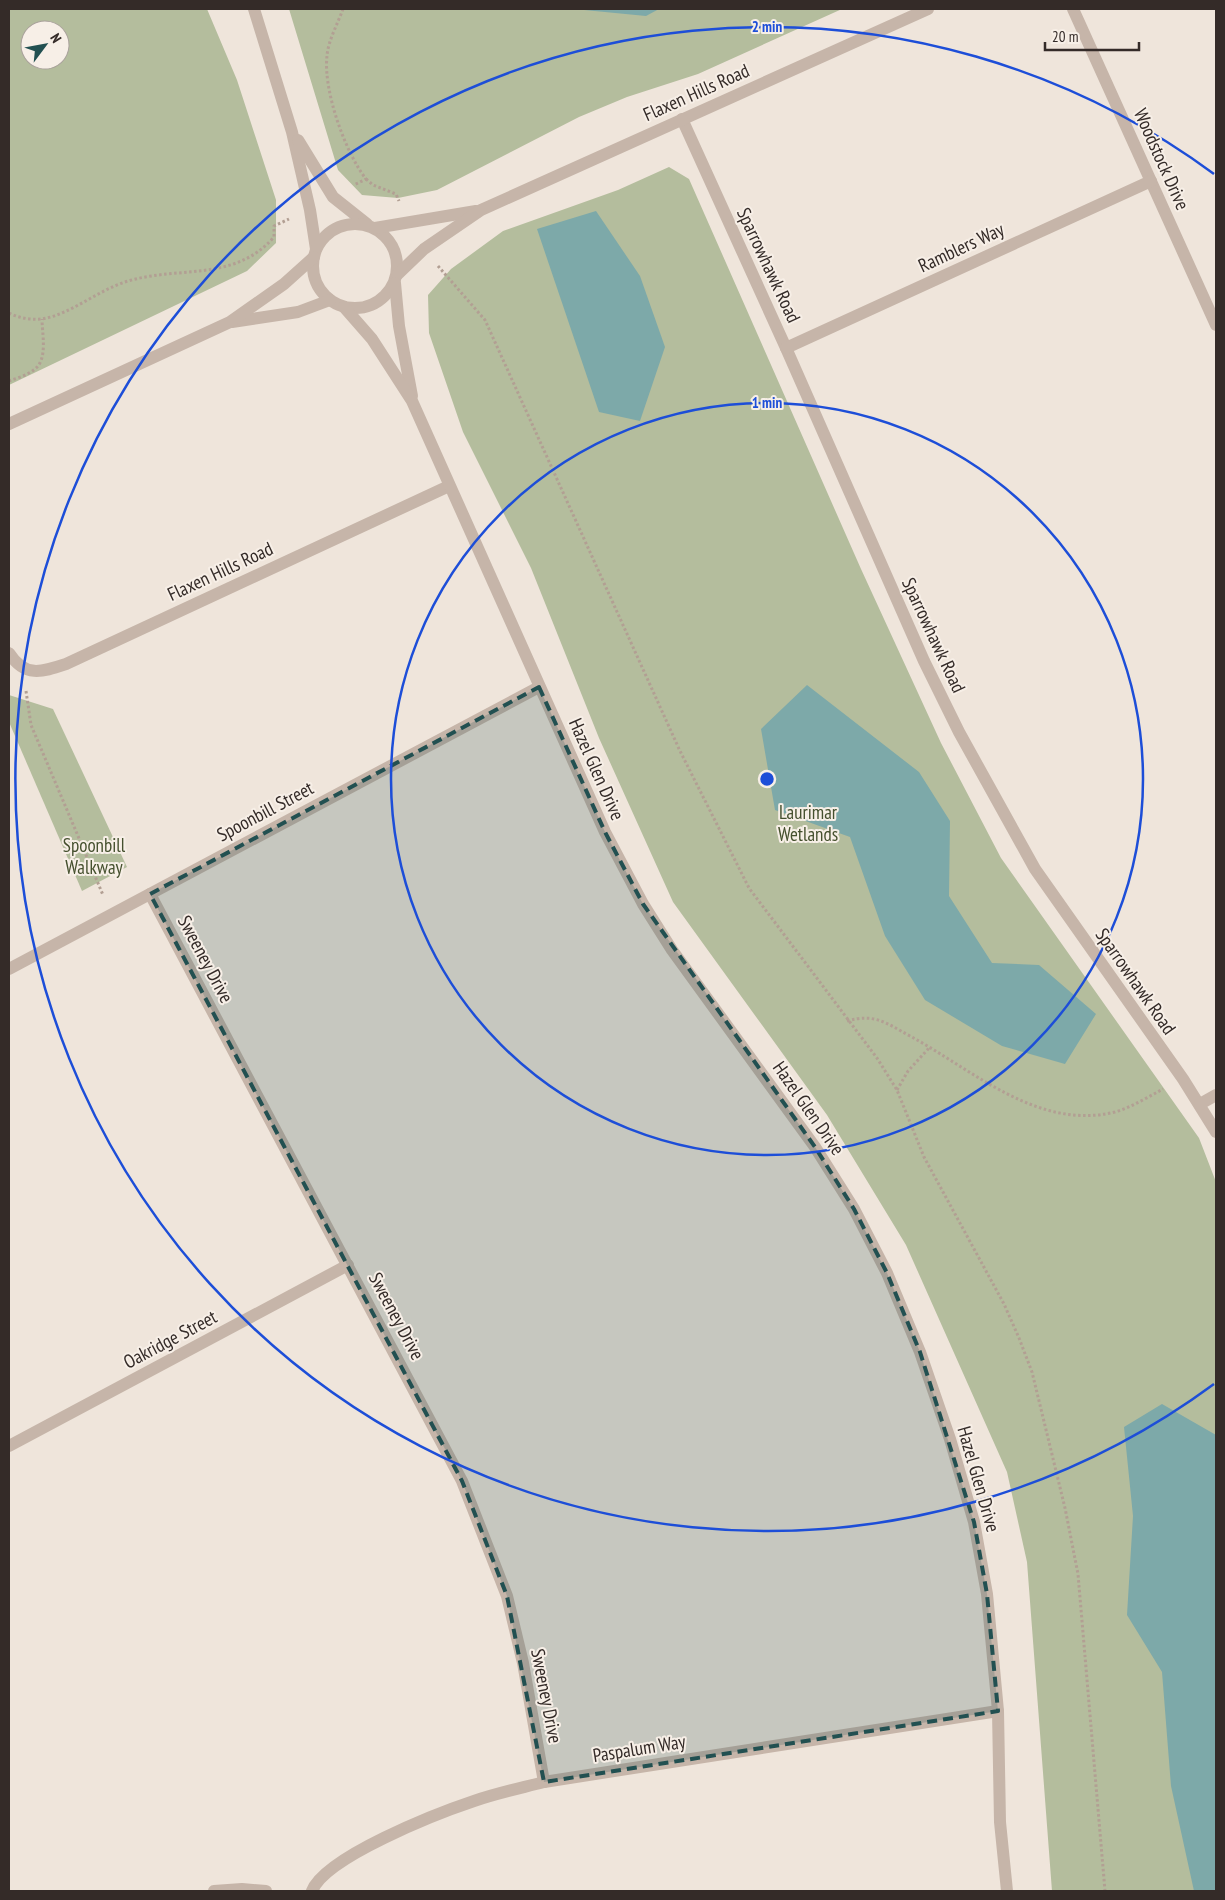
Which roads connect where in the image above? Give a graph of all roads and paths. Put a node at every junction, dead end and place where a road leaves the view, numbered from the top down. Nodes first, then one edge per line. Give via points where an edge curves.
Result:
1 (254, 9) edge
2 (343, 9) edge
3 (928, 9) edge
4 (1074, 9) edge
5 (682, 118) junction
6 (292, 132) junction
7 (366, 179) junction
8 (1151, 181) junction
9 (333, 196) junction
10 (310, 210) junction
11 (480, 210) junction
12 (410, 221) junction
13 (372, 227) junction
14 (424, 249) junction
15 (315, 253) junction
16 (396, 279) junction
17 (330, 300) junction
18 (344, 307) junction
19 (9, 313) edge
20 (42, 319) junction
21 (230, 322) junction
22 (1216, 324) edge
23 (786, 348) junction
24 (9, 381) edge
25 (412, 401) junction
26 (9, 424) edge
27 (449, 486) junction
28 (9, 654) edge
29 (23, 668) junction
30 (539, 687) junction
31 (150, 894) junction
32 (114, 913) junction
33 (9, 969) edge
34 (847, 1021) junction
35 (930, 1047) junction
36 (1183, 1079) junction
37 (897, 1090) junction
38 (1216, 1095) edge
39 (1200, 1104) junction
40 (1216, 1132) edge
41 (348, 1265) junction
42 (9, 1446) edge
43 (998, 1711) junction
44 (544, 1782) junction
45 (214, 1891) edge
46 (266, 1891) edge
47 (312, 1891) edge
48 (1007, 1891) edge
49 (1104, 1891) edge

1 - 6 street
2 - 7 path via 327,56 330,88 342,135 354,163
3 - 5 street, Flaxen Hills Road
4 - 8 street, Woodstock Drive
5 - 11 street, Flaxen Hills Road
5 - 23 street, Sparrowhawk Road
6 - 9 street
6 - 10 street
7 - 9 path
7 - 12 path via 396,194
8 - 22 street, Woodstock Drive
8 - 23 street, Ramblers Way
9 - 13 street
10 - 15 street
10 - 20 path via 274,226 274,237 269,243 235,265 128,281
11 - 12 street, Flaxen Hills Road
11 - 14 street, Flaxen Hills Road
12 - 13 street, Flaxen Hills Road
13 - 15 street via 356,223 344,225 327,234
13 - 16 street via 394,248 398,262
14 - 16 street, Flaxen Hills Road
14 - 34 path via 485,320 680,751 749,888
15 - 17 street via 316,282
15 - 21 street via 284,284
16 - 18 street via 379,302 356,309
16 - 25 street, Hazel Glen Drive via 399,326
17 - 18 street
17 - 21 street via 298,312
18 - 25 street, Hazel Glen Drive via 372,339
19 - 20 path via 19,318
20 - 24 path via 39,364 34,370
21 - 26 street
23 - 36 street, Sparrowhawk Road via 924,661 963,740 1035,869
25 - 27 street, Hazel Glen Drive
27 - 29 street, Flaxen Hills Road via 66,664 41,672
27 - 30 street, Hazel Glen Drive
28 - 29 street
29 - 32 path via 31,725 99,888
30 - 31 street, Spoonbill Street
30 - 43 street, Hazel Glen Drive via 605,832 643,904 672,950 815,1148 854,1209 887,1273 920,1352 974,1522 987,1594
31 - 32 street, Spoonbill Street
31 - 41 street, Sweeney Drive
32 - 33 street, Spoonbill Street
34 - 35 path via 876,1018
34 - 37 path via 877,1058
35 - 36 path via 997,1089 1031,1105 1059,1113 1114,1112
35 - 37 path
36 - 39 street, Sparrowhawk Road
37 - 49 path via 924,1157 1004,1304 1032,1372 1078,1574
38 - 39 street
39 - 40 street, Sparrowhawk Road
41 - 42 street, Oakridge Street
41 - 44 street, Sweeney Drive via 462,1481 485,1537 507,1596 523,1663
43 - 44 street, Paspalum Way
43 - 48 street, Hazel Glen Drive via 1000,1822
44 - 47 street, Paspalum Way via 474,1801 405,1828 341,1861
45 - 46 street

